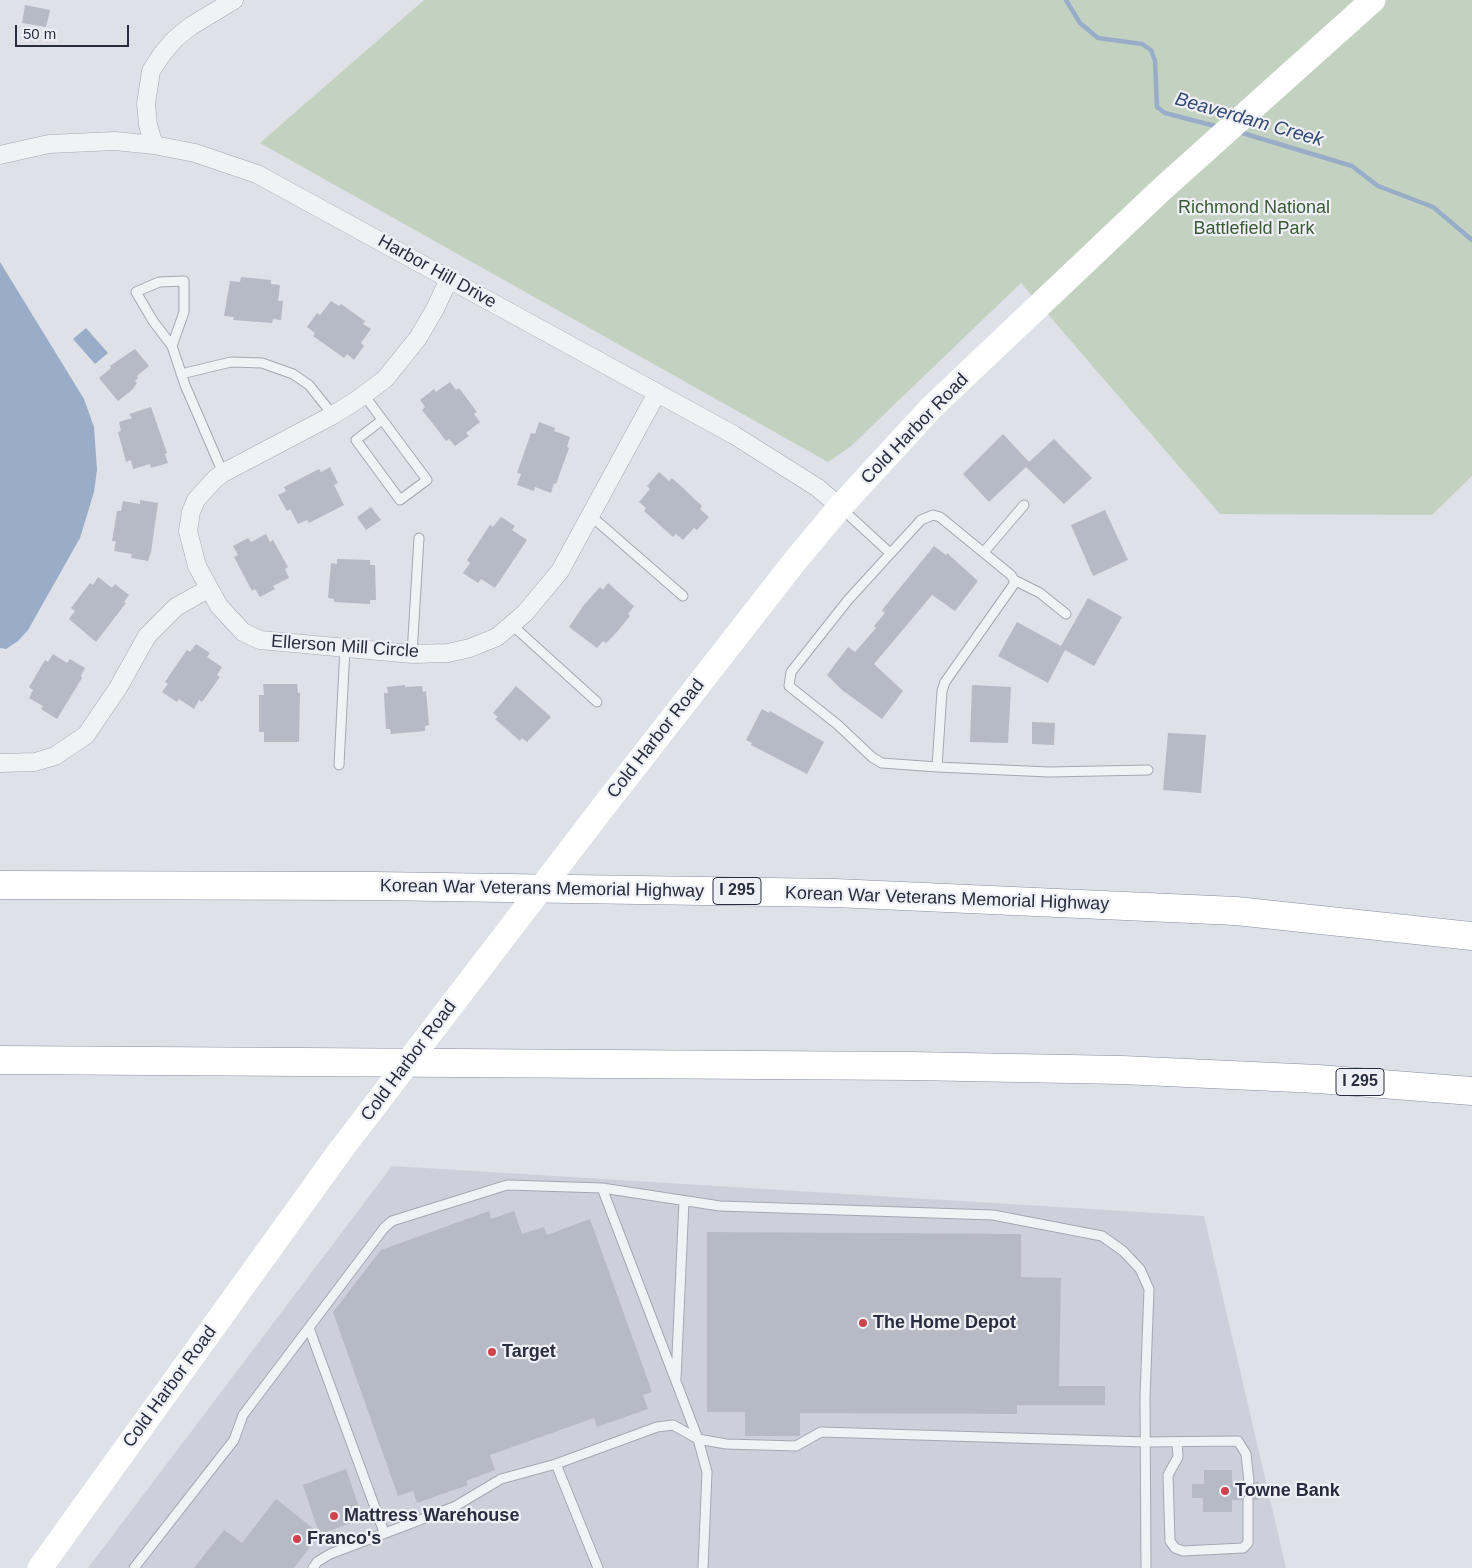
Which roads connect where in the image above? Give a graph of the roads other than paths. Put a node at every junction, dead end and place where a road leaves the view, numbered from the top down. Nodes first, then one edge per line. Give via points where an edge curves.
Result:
1 (234, 0) edge
2 (1372, 0) edge
3 (154, 145) junction
4 (0, 155) edge
5 (449, 279) junction
6 (172, 346) junction
7 (181, 374) junction
8 (657, 393) junction
9 (364, 395) junction
10 (333, 415) junction
11 (382, 420) junction
12 (223, 473) junction
13 (1024, 505) dead end
14 (840, 507) junction
15 (591, 516) junction
16 (419, 538) dead end
17 (984, 552) junction
18 (890, 553) junction
19 (1014, 580) junction
20 (208, 589) junction
21 (683, 596) dead end
22 (1066, 614) dead end
23 (512, 625) junction
24 (345, 648) junction
25 (412, 654) junction
26 (597, 702) dead end
27 (0, 763) edge
28 (339, 765) dead end
29 (937, 767) junction
30 (1148, 770) dead end
31 (0, 885) edge
32 (1472, 936) edge
33 (0, 1060) edge
34 (1472, 1091) edge
35 (602, 1188) junction
36 (684, 1200) junction
37 (308, 1328) junction
38 (676, 1381) junction
39 (698, 1439) junction
40 (1145, 1442) junction
41 (1178, 1442) junction
42 (556, 1464) junction
43 (1249, 1482) dead end
44 (1248, 1500) dead end
45 (384, 1532) junction
46 (40, 1568) edge
47 (134, 1568) edge
48 (313, 1568) edge
49 (598, 1568) edge
50 (703, 1568) edge
51 (1146, 1568) edge

1 - 3 street via 175,38 151,71 146,104
2 - 14 main road, Cold Harbor Road via 1161,190 931,408
3 - 4 street, Harbor Hill Drive via 86,141 49,144
3 - 5 street, Harbor Hill Drive via 195,153 257,174
5 - 8 street, Harbor Hill Drive
5 - 9 street, Ellerson Mill Circle via 418,338 385,379
6 - 6 lane via 136,292 159,282 184,281 184,312
6 - 7 lane
7 - 10 lane via 232,362 262,363 286,371 309,385
7 - 12 lane
8 - 14 street, Harbor Hill Drive via 734,435 818,488
8 - 15 street, Ellerson Mill Circle
9 - 10 street, Ellerson Mill Circle
9 - 11 lane
10 - 12 street, Ellerson Mill Circle
11 - 11 lane via 427,480 400,500 356,440
12 - 20 street, Ellerson Mill Circle via 196,500 188,531 197,566
13 - 17 lane
14 - 18 lane
14 - 46 main road, Cold Harbor Road, bridge via 772,589 340,1151
15 - 21 lane
15 - 23 street, Ellerson Mill Circle via 560,570
16 - 25 lane
17 - 18 lane via 940,516 933,515 922,520
17 - 19 lane
18 - 29 lane via 791,672 789,686 882,763
19 - 22 lane via 1040,593
19 - 29 lane via 945,682
20 - 24 street, Ellerson Mill Circle via 243,632 260,640
20 - 27 street via 176,607 147,636 118,688 86,735 73,746 35,762
23 - 25 street, Ellerson Mill Circle via 497,637 470,648 448,653
23 - 26 lane
24 - 25 street, Ellerson Mill Circle
24 - 28 lane
29 - 30 lane via 1050,772
31 - 32 highway, Korean War Veterans Memorial Highway / I 295 via 375,886 835,893 1236,911
33 - 34 highway, I 295 via 1122,1070 1298,1078
35 - 36 lane
35 - 37 lane via 506,1185 392,1221
35 - 38 lane
36 - 38 lane
36 - 40 lane via 720,1206 993,1215 1102,1236 1140,1269 1149,1289
37 - 45 lane
37 - 47 lane via 244,1415 234,1440
38 - 39 lane
39 - 40 lane via 726,1444 796,1446 821,1432
39 - 42 lane via 673,1425 657,1427
39 - 50 lane via 708,1472
40 - 41 lane
40 - 51 lane
41 - 43 lane via 1238,1441 1246,1454
41 - 44 lane via 1178,1457 1168,1475 1170,1541 1175,1548 1183,1551 1243,1548 1248,1543
42 - 45 lane via 501,1479 454,1507
42 - 49 lane
45 - 48 lane via 330,1554

